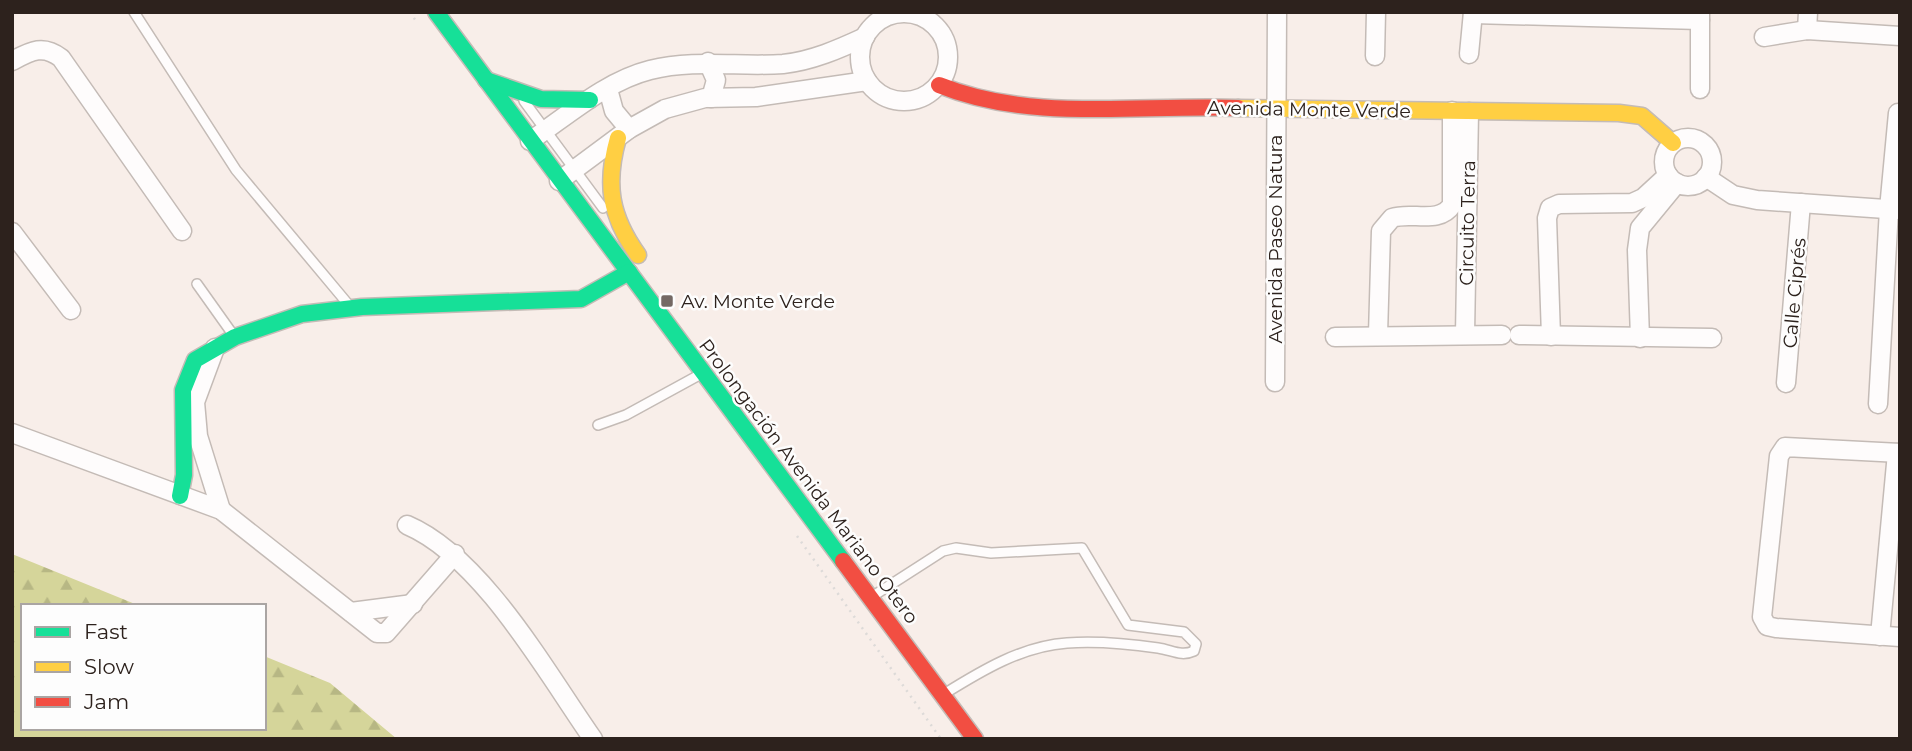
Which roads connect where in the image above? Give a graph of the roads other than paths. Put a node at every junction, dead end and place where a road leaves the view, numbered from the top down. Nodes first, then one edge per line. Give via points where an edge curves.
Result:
1 (134, 12) edge
2 (436, 12) edge
3 (1277, 12) edge
4 (1376, 12) edge
5 (916, 13) edge
6 (1473, 13) edge
7 (1700, 16) edge
8 (1808, 21) edge
9 (1900, 36) edge
10 (865, 37) junction
11 (1764, 37) dead end
12 (1469, 54) dead end
13 (1375, 56) dead end
14 (12, 61) edge
15 (708, 62) junction
16 (756, 65) junction
17 (486, 80) junction
18 (867, 81) junction
19 (939, 85) junction
20 (608, 89) junction
21 (1700, 89) dead end
22 (517, 91) junction
23 (756, 97) junction
24 (711, 98) junction
25 (590, 100) junction
26 (1276, 110) junction
27 (1461, 112) junction
28 (1898, 113) edge
29 (546, 130) junction
30 (623, 133) junction
31 (530, 141) junction
32 (1673, 143) junction
33 (575, 169) junction
34 (1706, 177) junction
35 (1672, 179) junction
36 (559, 181) junction
37 (1801, 203) junction
38 (1894, 210) edge
39 (618, 228) junction
40 (12, 232) edge
41 (183, 232) dead end
42 (629, 272) junction
43 (197, 284) dead end
44 (352, 309) junction
45 (71, 310) dead end
46 (1465, 334) junction
47 (1378, 335) junction
48 (1551, 336) junction
49 (235, 337) junction
50 (1335, 337) dead end
51 (1640, 338) junction
52 (1712, 338) dead end
53 (215, 348) junction
54 (703, 373) junction
55 (1275, 382) dead end
56 (1786, 383) dead end
57 (1878, 404) dead end
58 (598, 425) dead end
59 (12, 433) edge
60 (1899, 453) edge
61 (762, 455) junction
62 (180, 496) junction
63 (221, 510) junction
64 (407, 525) dead end
65 (455, 554) junction
66 (870, 599) junction
67 (413, 604) junction
68 (351, 612) junction
69 (1880, 636) junction
70 (1900, 637) edge
71 (942, 695) junction
72 (593, 739) edge
73 (975, 739) edge

1 - 44 lane via 236,170
2 - 17 street, Prolongación Avenida Mariano Otero
3 - 26 street, Avenida Paseo Natura
4 - 13 street
5 - 10 street via 890,15 875,23
5 - 19 street via 937,28 946,43 948,61
6 - 7 street
6 - 12 street
7 - 21 street
8 - 9 street
8 - 11 street
10 - 16 street via 805,59
10 - 18 street via 860,60
14 - 41 street via 35,49 50,49 61,58
15 - 16 street
15 - 20 street via 649,70
15 - 24 street via 716,80
16 - 23 street via 752,80
17 - 22 street
17 - 31 street, Prolongación Avenida Mariano Otero
18 - 19 street via 880,94 897,101 916,100
18 - 23 street
19 - 26 street, Avenida Monte Verde via 985,102 1028,108 1222,106
20 - 25 street
20 - 30 street
22 - 25 street via 554,101
22 - 29 lane
23 - 24 street
24 - 30 street via 664,109
25 - 29 street
26 - 27 street, Avenida Monte Verde
26 - 55 street, Avenida Paseo Natura
27 - 32 street, Avenida Monte Verde via 1642,116
27 - 46 street, Circuito Terra
27 - 47 street via 1452,205 1438,216 1392,218 1381,231
28 - 38 street
29 - 31 street
29 - 33 lane
30 - 33 street
30 - 39 street via 610,185
31 - 36 street, Prolongación Avenida Mariano Otero
32 - 34 street via 1689,138 1703,143 1711,156
32 - 35 street via 1664,160
33 - 36 street
33 - 39 lane
34 - 35 street via 1694,185
34 - 37 street via 1733,195
35 - 48 street via 1632,203 1550,208
35 - 51 street via 1640,228
36 - 42 street, Prolongación Avenida Mariano Otero
37 - 38 street
37 - 56 street, Calle Ciprés
38 - 57 street
39 - 61 street via 740,397
40 - 45 street
42 - 44 street via 581,299
42 - 54 street, Prolongación Avenida Mariano Otero
43 - 49 lane
44 - 49 street via 302,314
46 - 47 street
46 - 48 street
47 - 50 street
48 - 51 street
49 - 53 street
51 - 52 street
53 - 62 street via 195,360 183,390
53 - 63 street via 195,402 198,436
54 - 58 lane
54 - 61 street, Prolongación Avenida Mariano Otero
59 - 62 street
60 - 69 street
60 - 69 street via 1785,447 1779,456 1762,617 1767,626
61 - 66 street, Prolongación Avenida Mariano Otero
62 - 63 street
63 - 68 street
64 - 65 street
65 - 67 street
65 - 72 street via 499,606
66 - 71 street, Prolongación Avenida Mariano Otero
66 - 71 lane via 943,551 1082,548 1128,625 1184,632 1196,645 1194,651 1183,654 1160,648 1079,643 1034,649 977,673
67 - 68 street
67 - 68 street via 386,633 377,633
69 - 70 street
71 - 73 street, Prolongación Avenida Mariano Otero

